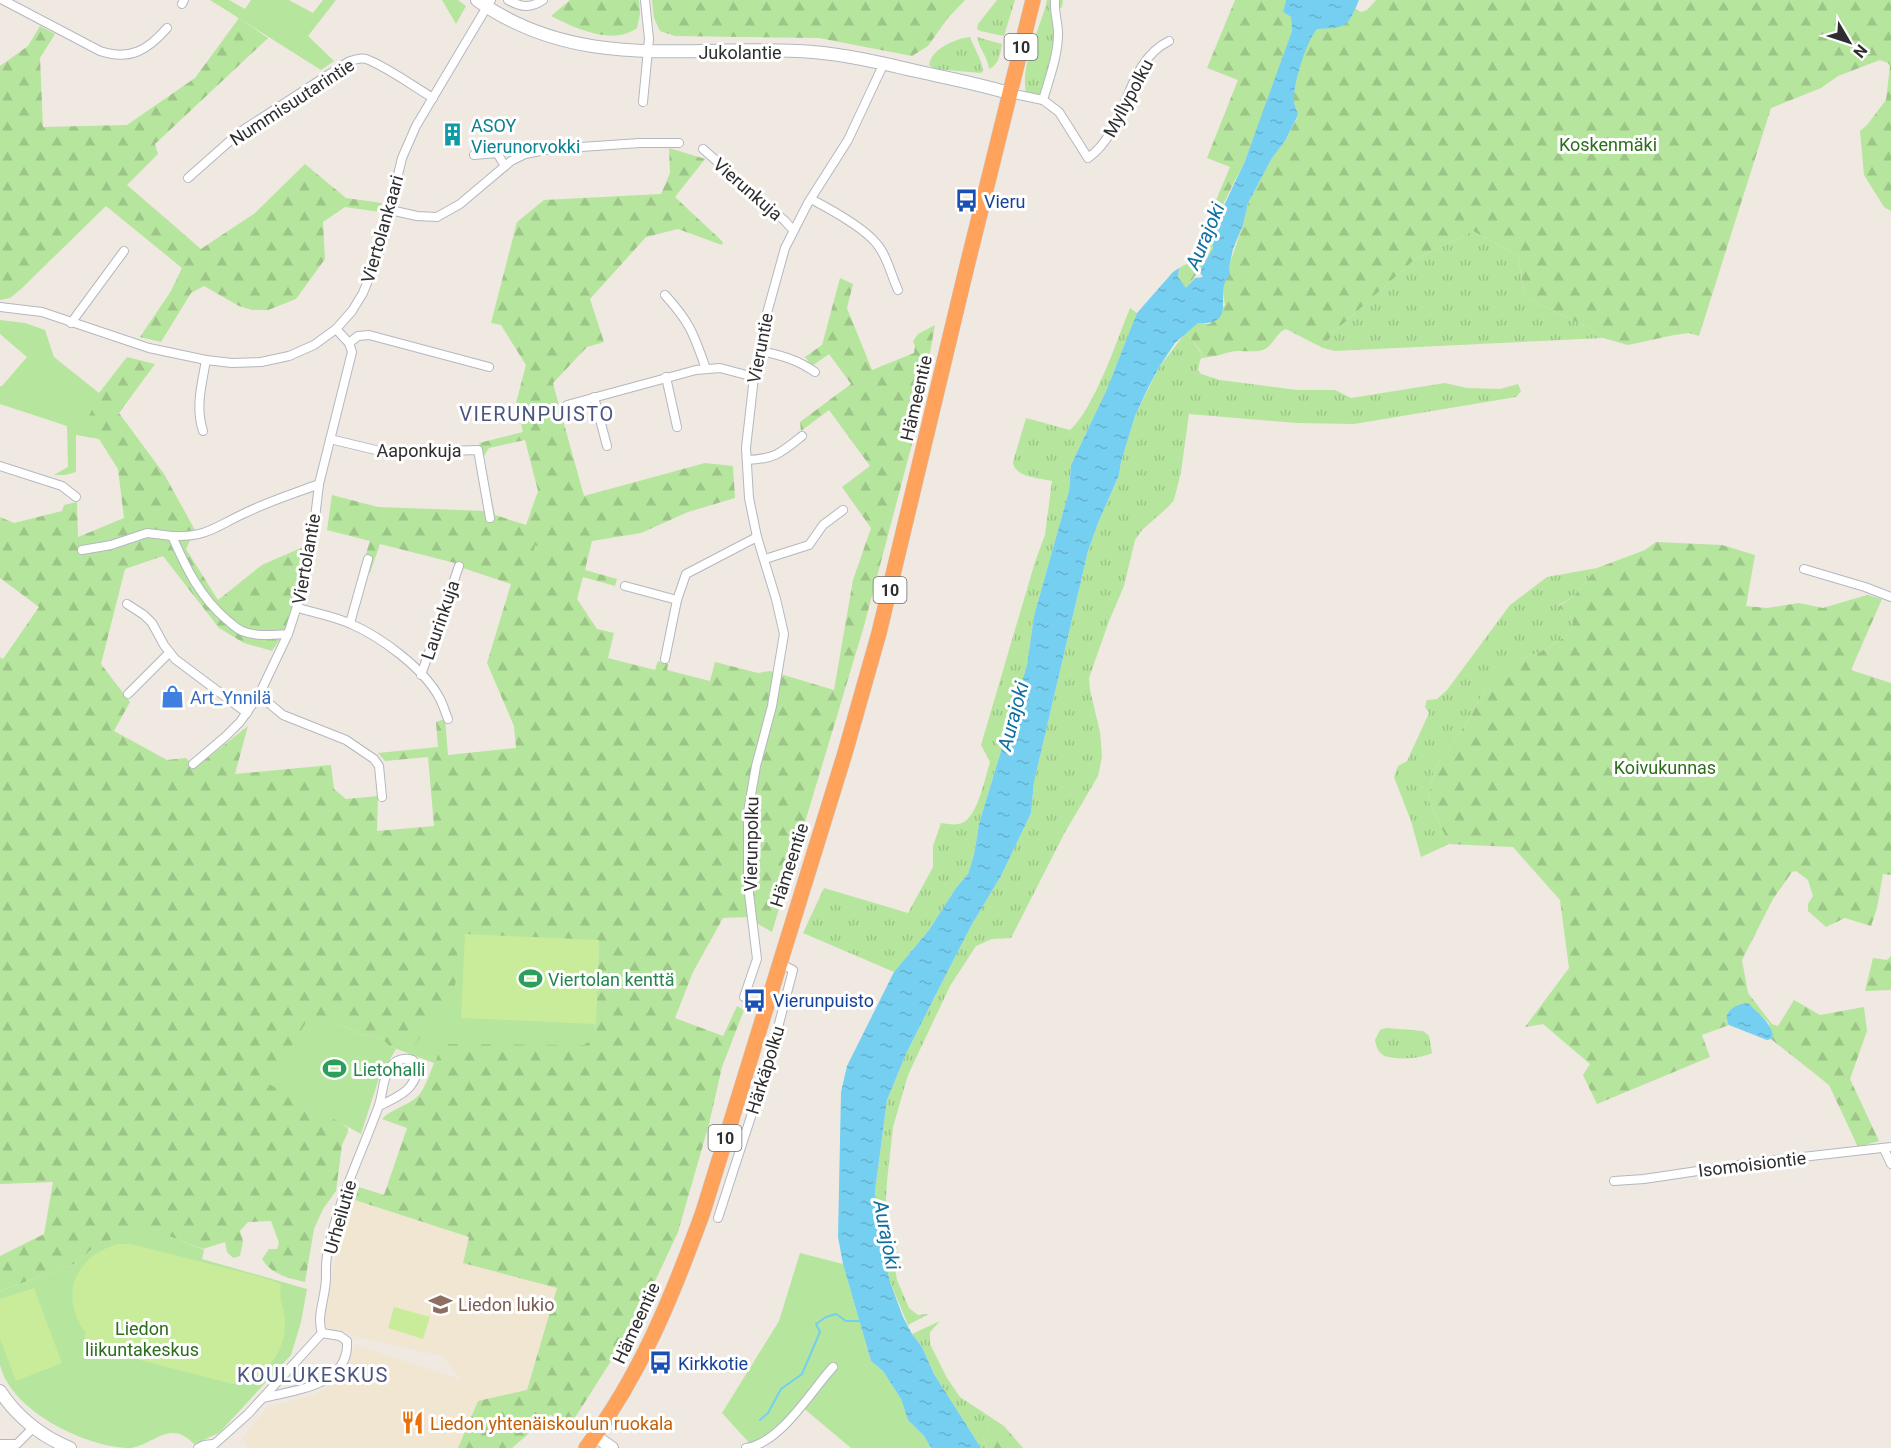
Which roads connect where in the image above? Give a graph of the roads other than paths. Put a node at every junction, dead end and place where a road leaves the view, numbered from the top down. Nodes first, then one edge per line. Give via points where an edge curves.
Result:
1 (3, 0) edge
2 (508, 0) edge
3 (543, 0) edge
4 (645, 0) edge
5 (1023, 0) edge
6 (1033, 0) edge
7 (1055, 0) edge
8 (485, 2) edge
9 (167, 28) dead end
10 (1169, 41) dead end
11 (648, 52) junction
12 (884, 63) junction
13 (1005, 92) junction
14 (433, 98) junction
15 (1043, 100) junction
16 (643, 102) dead end
17 (679, 143) dead end
18 (703, 149) dead end
19 (474, 155) dead end
20 (505, 166) junction
21 (188, 178) dead end
22 (811, 199) junction
23 (390, 210) junction
24 (793, 230) junction
25 (124, 251) dead end
26 (898, 290) dead end
27 (666, 295) dead end
28 (0, 306) edge
29 (71, 323) junction
30 (336, 329) junction
31 (350, 343) junction
32 (760, 351) junction
33 (206, 360) junction
34 (489, 367) dead end
35 (706, 369) junction
36 (815, 372) dead end
37 (666, 377) junction
38 (753, 377) junction
39 (594, 397) junction
40 (567, 405) dead end
41 (677, 427) dead end
42 (202, 431) dead end
43 (802, 436) dead end
44 (330, 439) junction
45 (607, 446) dead end
46 (747, 460) junction
47 (0, 466) edge
48 (319, 484) junction
49 (76, 497) dead end
50 (843, 510) dead end
51 (490, 518) dead end
52 (172, 536) junction
53 (757, 537) junction
54 (82, 550) dead end
55 (368, 559) dead end
56 (765, 559) junction
57 (459, 566) dead end
58 (1804, 569) dead end
59 (625, 586) dead end
60 (1891, 597) edge
61 (677, 600) junction
62 (127, 604) dead end
63 (298, 608) junction
64 (350, 623) junction
65 (288, 634) junction
66 (169, 654) junction
67 (780, 655) joint
68 (665, 659) dead end
69 (421, 675) junction
70 (128, 694) dead end
71 (259, 695) junction
72 (247, 713) junction
73 (448, 719) dead end
74 (193, 764) dead end
75 (382, 797) dead end
76 (779, 963) junction
77 (744, 997) dead end
78 (379, 1106) junction
79 (1888, 1148) edge
80 (1891, 1164) edge
81 (1614, 1181) dead end
82 (718, 1218) dead end
83 (322, 1333) junction
84 (833, 1367) dead end
85 (0, 1391) edge
86 (263, 1398) junction
87 (34, 1427) junction
88 (590, 1442) edge
89 (0, 1443) edge
90 (212, 1446) edge
91 (70, 1448) edge
92 (198, 1448) edge
93 (612, 1448) edge
94 (746, 1448) edge

1 - 9 street via 113,56 143,51
2 - 3 street via 518,6 533,7
4 - 11 street
5 - 13 highway, Hämeentie / 10
6 - 13 highway, Hämeentie / 10
7 - 15 street via 1057,42
8 - 11 street, Jukolantie via 510,20 569,42
8 - 14 street, Viertolankaari
10 - 15 street, Myllypolku via 1144,62 1109,137 1088,158 1066,121
11 - 12 street, Jukolantie via 812,52
11 - 16 street
12 - 13 street, Jukolantie
12 - 22 street, Vieruntie via 848,140
13 - 15 street
13 - 76 highway, Hämeentie / 10 via 879,633
14 - 21 street, Nummisuutarintie via 376,64 358,58 240,132
14 - 23 street, Viertolankaari via 402,158
17 - 20 street via 551,149 525,154
18 - 24 street, Vierunkuja
19 - 20 street via 497,153
20 - 23 street via 460,204 437,217
22 - 24 street, Vieruntie
22 - 26 street via 877,243
23 - 30 street, Viertolankaari via 363,293
24 - 32 street, Vieruntie via 778,268
25 - 29 street
27 - 35 street via 684,315
28 - 29 street, Viertolankaari via 42,312
29 - 33 street, Viertolankaari via 149,348
30 - 31 street
30 - 33 street, Viertolankaari via 289,356 261,362
31 - 34 street via 358,336 369,335
31 - 44 street, Viertolantie via 352,352
32 - 36 street via 788,357
32 - 38 street, Vieruntie
33 - 42 street via 199,404
35 - 37 street
35 - 38 street via 720,368
37 - 39 street
37 - 41 street
38 - 46 street, Vieruntie
39 - 40 street
39 - 45 street
43 - 46 street via 777,455
44 - 48 street, Viertolantie
44 - 51 street, Aaponkuja via 388,453 478,450
46 - 53 street, Vieruntie
47 - 49 street via 62,486
48 - 52 street via 202,534
48 - 63 street, Viertolantie
50 - 56 street via 823,525 809,545
52 - 54 street via 147,533
52 - 65 street via 202,594 240,631 261,636
53 - 56 street, Vieruntie
53 - 61 street via 686,574
55 - 64 street
56 - 67 street, Vieruntie via 784,634
57 - 69 street, Laurinkuja
58 - 60 street
59 - 61 street
61 - 68 street
62 - 66 street via 152,623
63 - 64 street
63 - 65 street, Viertolantie
64 - 69 street via 394,651
65 - 71 street, Viertolantie
66 - 70 street
66 - 72 street
67 - 77 street, Vierunpolku via 748,812 748,885 757,958
69 - 73 street via 439,697
71 - 72 street, Viertolantie
71 - 75 street via 283,715 346,740 374,759 379,766
72 - 74 street, Viertolantie
76 - 82 street, Härkäpolku via 793,970 770,1058
76 - 88 highway, Hämeentie / 10 via 680,1276 632,1379
78 - 78 street, Urheilutie via 409,1088 418,1069 413,1060 399,1060 390,1068
78 - 83 street, Urheilutie via 343,1198 326,1258
79 - 80 street
79 - 81 street, Isomoisiontie
83 - 86 street
83 - 86 street via 347,1341 348,1352 337,1370 312,1387
84 - 94 street via 775,1435
85 - 87 street
86 - 90 street
87 - 89 street via 17,1444
87 - 91 street
88 - 93 street
90 - 92 street

